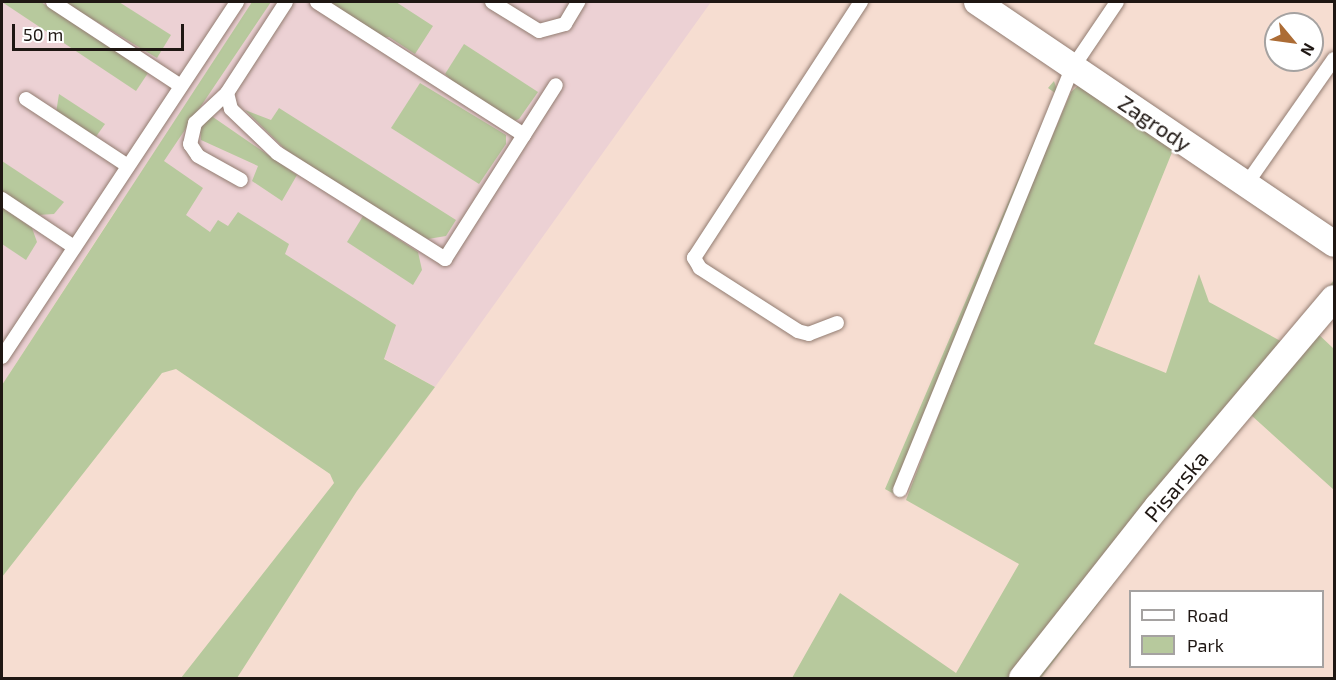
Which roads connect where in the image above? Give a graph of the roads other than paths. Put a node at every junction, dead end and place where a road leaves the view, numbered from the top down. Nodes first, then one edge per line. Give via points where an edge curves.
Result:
1 (53, 2) edge
2 (237, 2) edge
3 (286, 2) edge
4 (317, 2) edge
5 (492, 2) edge
6 (578, 2) edge
7 (861, 2) edge
8 (976, 2) edge
9 (1117, 2) edge
10 (1335, 59) edge
11 (1073, 67) junction
12 (181, 86) junction
13 (556, 86) dead end
14 (227, 93) junction
15 (26, 99) dead end
16 (524, 135) junction
17 (128, 166) junction
18 (241, 180) dead end
19 (1245, 186) junction
20 (2, 200) edge
21 (1335, 244) edge
22 (74, 247) junction
23 (1335, 297) edge
24 (837, 323) dead end
25 (2, 357) edge
26 (900, 490) dead end
27 (1022, 678) edge

1 - 12 lane
2 - 12 lane
3 - 14 lane
4 - 16 lane
5 - 6 lane via 539,31 565,24
7 - 24 lane via 694,258 700,268 798,332 809,334
8 - 11 street, Zagrody
9 - 11 lane
10 - 19 lane
11 - 19 street, Zagrody
11 - 26 lane
12 - 17 lane
13 - 16 lane
14 - 16 lane via 231,109 250,132 444,259
14 - 18 lane via 195,123 190,144 198,156
15 - 17 lane
17 - 22 lane
19 - 21 street, Zagrody
20 - 22 lane
22 - 25 lane
23 - 27 street, Pisarska via 1158,506

